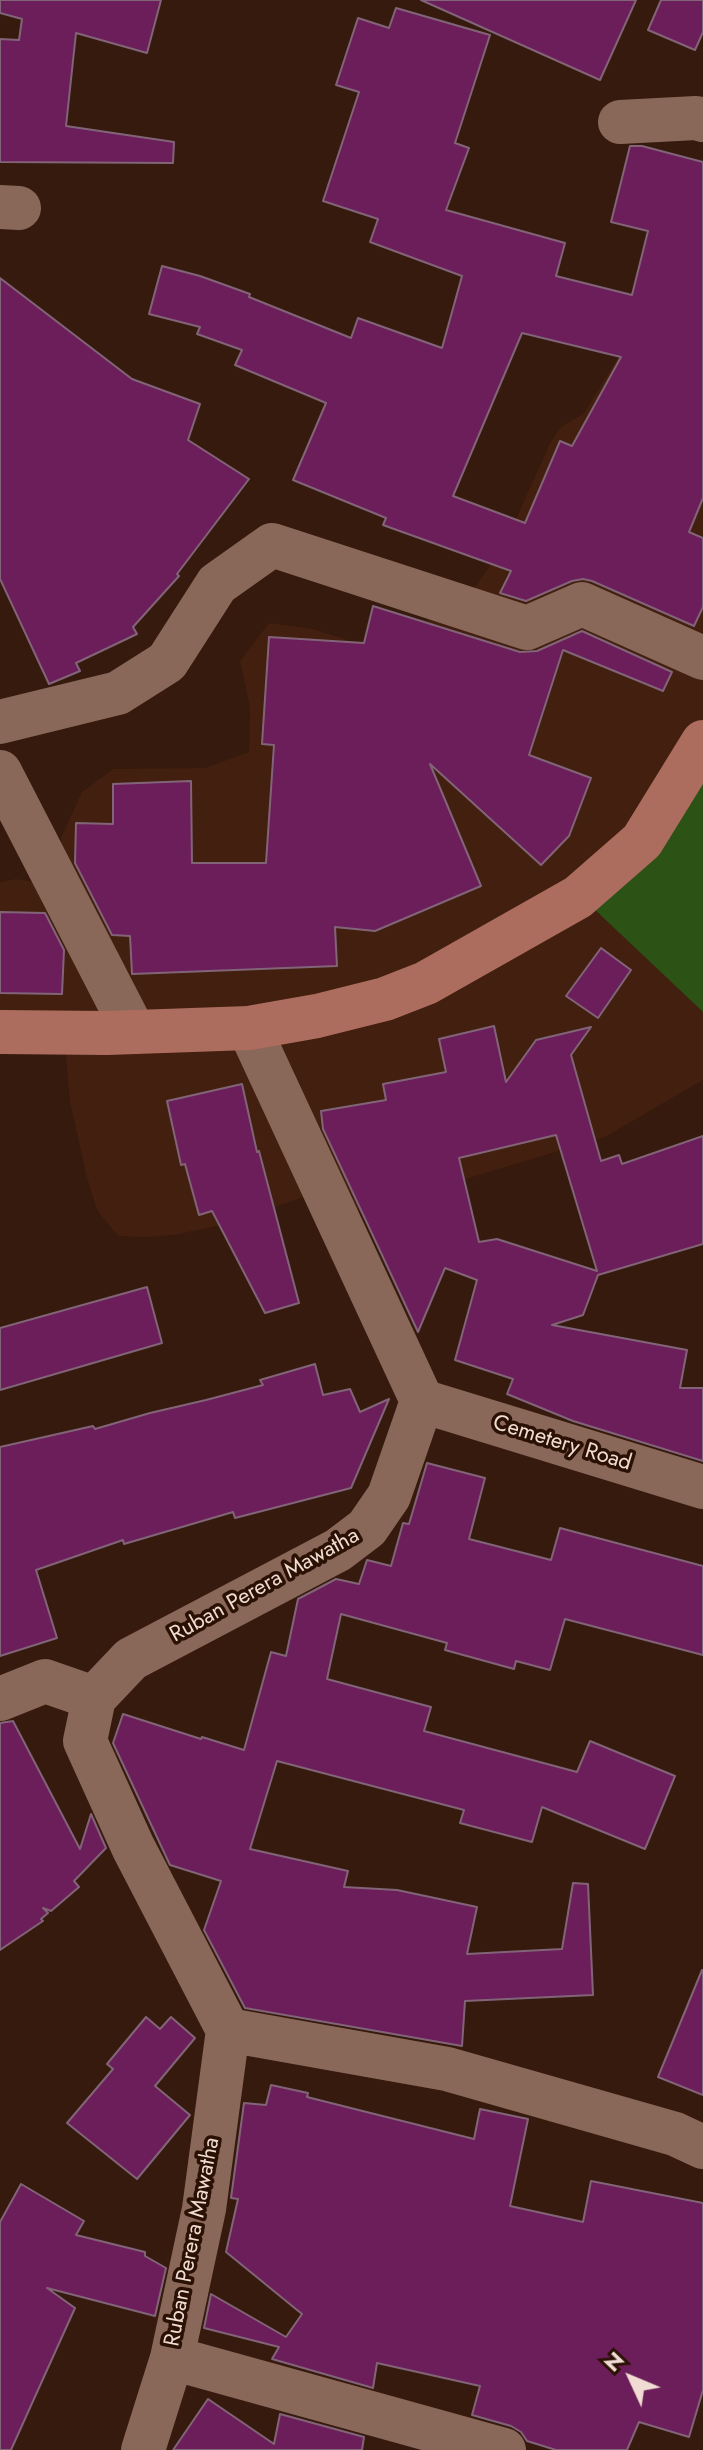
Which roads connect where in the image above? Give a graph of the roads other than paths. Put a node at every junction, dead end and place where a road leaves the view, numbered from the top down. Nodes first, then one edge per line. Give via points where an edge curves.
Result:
1 (703, 120) edge
2 (620, 122) dead end
3 (703, 658) edge
4 (0, 722) edge
5 (703, 742) edge
6 (0, 772) edge
7 (249, 1028) junction
8 (0, 1032) edge
9 (134, 1032) junction
10 (422, 1401) junction
11 (703, 1487) edge
12 (94, 1698) junction
13 (0, 1699) edge
14 (228, 2030) junction
15 (703, 2147) edge
16 (172, 2358) junction
17 (143, 2450) edge
18 (504, 2450) edge

1 - 2 street
3 - 4 street via 582,604 527,628 272,545 217,584 167,662 118,693
5 - 7 main road via 642,841 578,897 426,983 385,999
6 - 9 street
7 - 9 main road
7 - 10 street
8 - 9 main road
10 - 11 street, Cemetery Road
10 - 12 street, Ruban Perera Mawatha via 389,1496 367,1528 338,1550 131,1659
12 - 13 street via 45,1681
12 - 14 street via 85,1741
14 - 15 street via 447,2069 675,2134
14 - 16 street, Ruban Perera Mawatha via 204,2209
16 - 17 street, Ruban Perera Mawatha
16 - 18 street

